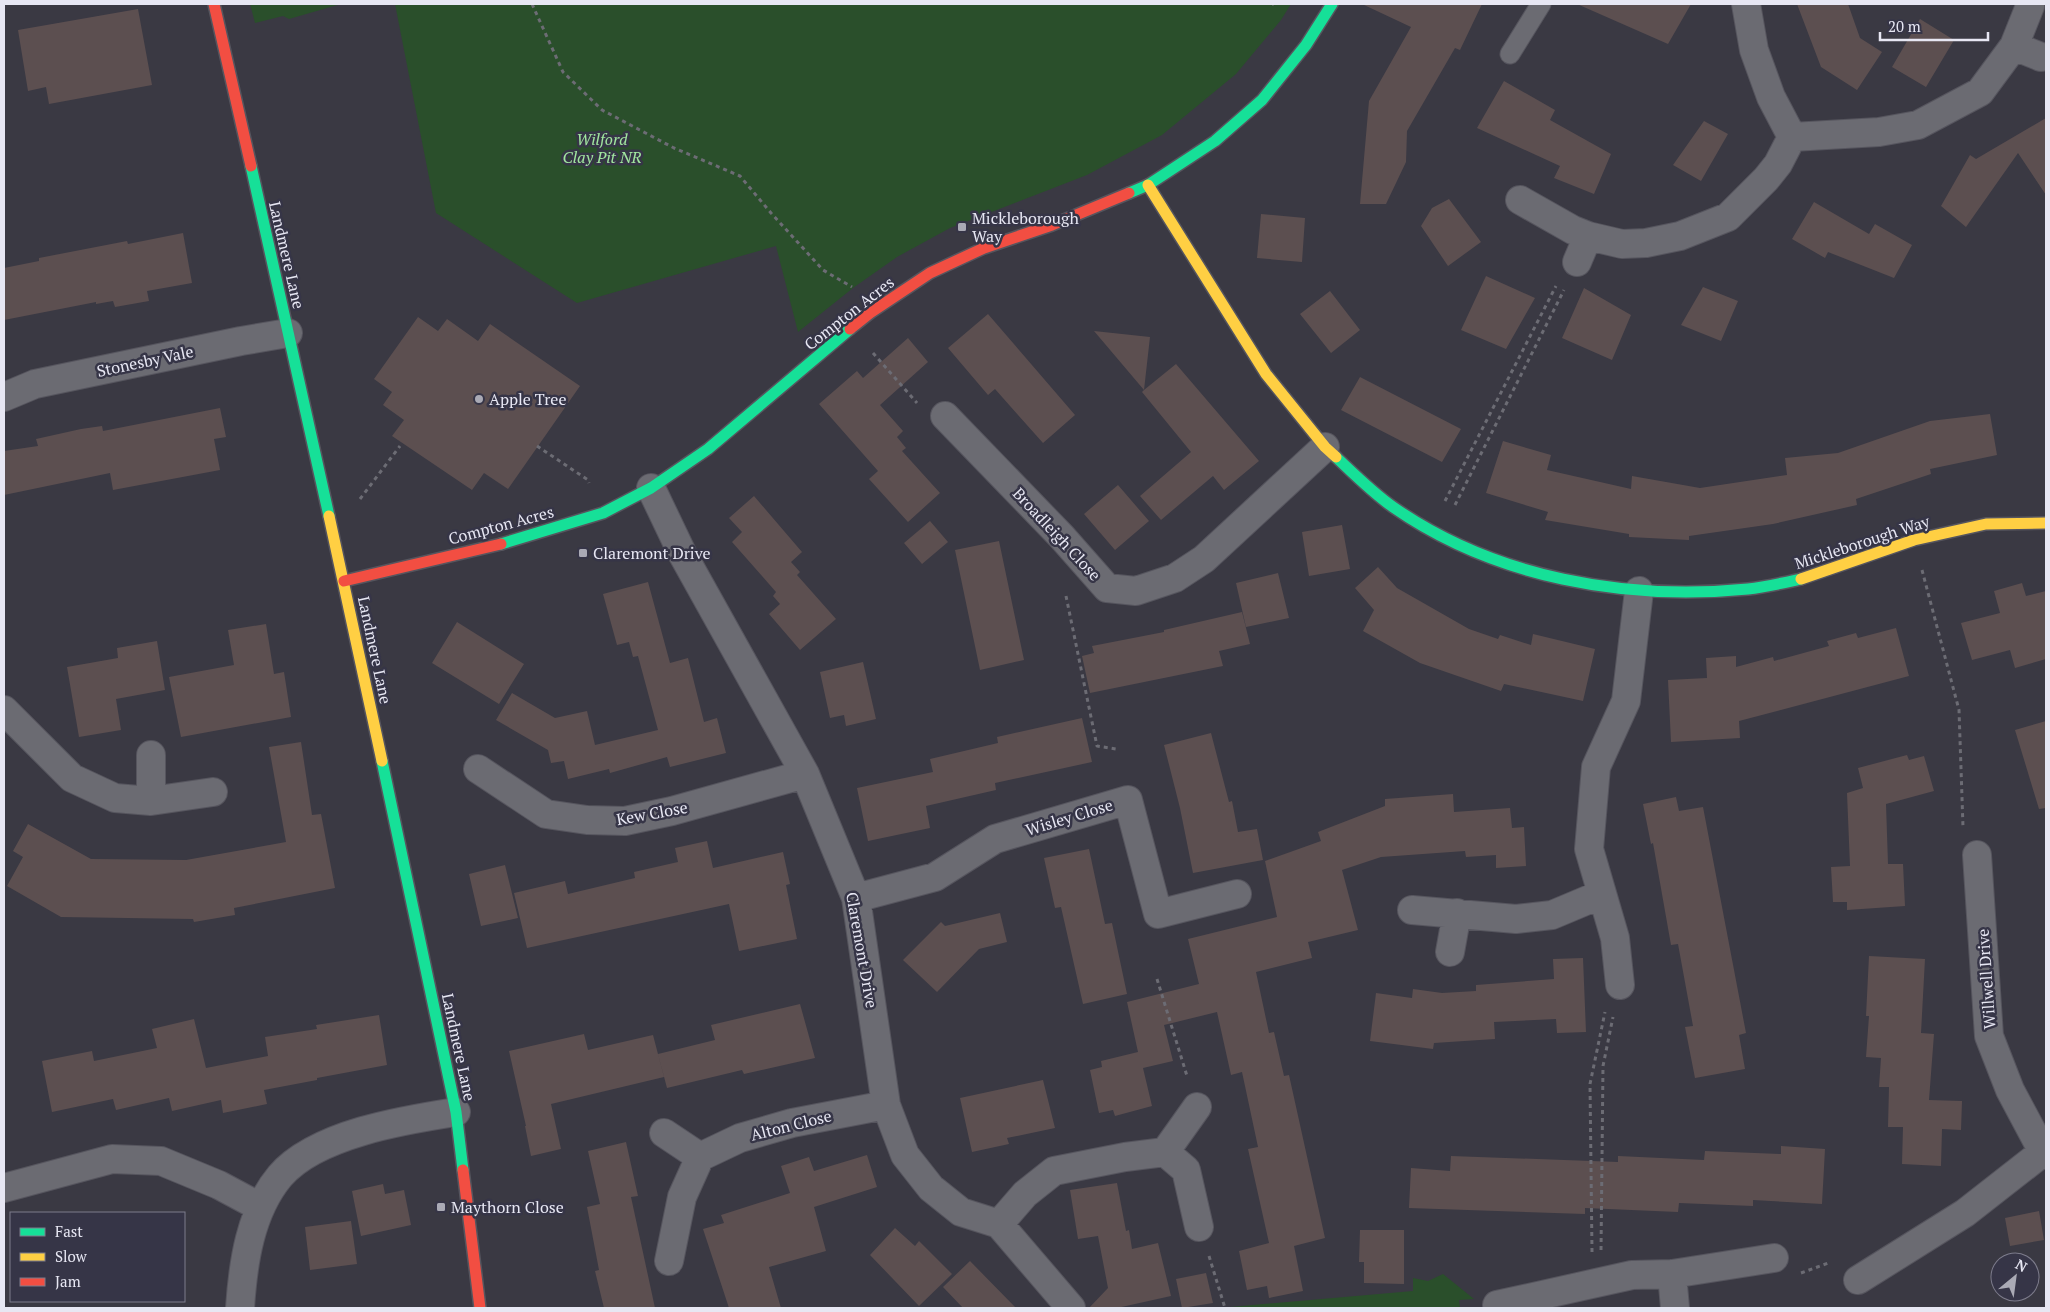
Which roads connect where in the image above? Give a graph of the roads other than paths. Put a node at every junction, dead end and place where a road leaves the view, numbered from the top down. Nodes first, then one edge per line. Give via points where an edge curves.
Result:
1 (214, 4) edge
2 (1332, 4) edge
3 (1541, 4) edge
4 (1746, 4) edge
5 (2030, 6) dead end
6 (2014, 46) junction
7 (1510, 54) dead end
8 (2041, 57) dead end
9 (1792, 137) junction
10 (1148, 185) junction
11 (1520, 200) dead end
12 (1588, 236) junction
13 (1577, 262) road end
14 (288, 333) junction
15 (4, 397) edge
16 (944, 416) road end
17 (1325, 447) junction
18 (651, 488) junction
19 (2046, 523) edge
20 (344, 581) junction
21 (1639, 591) junction
22 (4, 710) edge
23 (151, 755) dead end
24 (478, 769) dead end
25 (805, 774) junction
26 (212, 792) dead end
27 (151, 800) junction
28 (1977, 855) road end
29 (1237, 894) dead end
30 (1602, 894) junction
31 (856, 898) junction
32 (1412, 910) dead end
33 (1457, 913) junction
34 (1450, 952) dead end
35 (1613, 994) road end
36 (886, 1105) junction
37 (1197, 1107) road end
38 (456, 1112) junction
39 (664, 1133) dead end
40 (1165, 1152) junction
41 (2045, 1154) edge
42 (700, 1157) junction
43 (4, 1188) edge
44 (260, 1207) junction
45 (1000, 1224) junction
46 (1199, 1228) road end
47 (669, 1260) dead end
48 (1784, 1265) road end
49 (1672, 1274) junction
50 (1858, 1280) dead end
51 (1498, 1305) dead end
52 (240, 1308) edge
53 (480, 1308) edge
54 (1072, 1308) edge
55 (1676, 1308) edge

1 - 14 street, Landmere Lane
2 - 10 street, Compton Acres via 1306,44 1262,100 1215,141
3 - 7 lane
4 - 9 street via 1754,50 1771,97
5 - 6 street
6 - 8 street
6 - 9 street via 1980,92 1918,125 1879,132
9 - 12 street via 1766,180 1728,217 1680,236 1646,242 1622,244
10 - 17 street, Mickleborough Way via 1266,374
10 - 18 street, Compton Acres via 1052,225 984,248 930,273 870,313 708,449
11 - 12 street
12 - 13 street
14 - 15 street, Stonesby Vale via 35,384
14 - 20 street, Landmere Lane
16 - 17 street, Broadleigh Close via 1107,588 1136,591 1175,578 1204,559
17 - 21 street, Mickleborough Way via 1393,507 1436,532 1498,561 1579,583
18 - 20 street, Compton Acres via 603,513 490,547
18 - 25 street, Claremont Drive via 683,555
19 - 21 street, Mickleborough Way via 1986,524 1914,540 1808,578 1760,587 1682,593
20 - 38 street, Landmere Lane
21 - 30 street via 1626,701 1596,767 1589,849
22 - 27 street via 72,778 115,798
23 - 27 street
24 - 25 street, Kew Close via 546,814 624,821
25 - 31 street, Claremont Drive
26 - 27 street
28 - 41 street, Willwell Drive via 1989,1036 2010,1090
29 - 31 street, Wisley Close via 1158,914 1128,800 995,839 935,877
30 - 33 street via 1552,915 1516,919
30 - 35 street via 1615,938
31 - 36 street, Claremont Drive
32 - 33 street
33 - 34 street
36 - 42 street, Alton Close via 792,1123 740,1138
36 - 45 street, Claremont Drive via 905,1155 931,1188 962,1212
37 - 40 street
38 - 44 street via 360,1131 311,1152 281,1175
38 - 53 street, Landmere Lane
39 - 42 street
40 - 45 street via 1054,1171 1025,1194
40 - 46 street via 1186,1170
41 - 50 street, Willwell Drive via 1965,1213
42 - 47 street via 682,1197
43 - 44 street via 112,1159 161,1161 219,1185
44 - 52 street via 243,1268
45 - 54 street
48 - 49 street
49 - 51 street via 1632,1275
49 - 55 street

